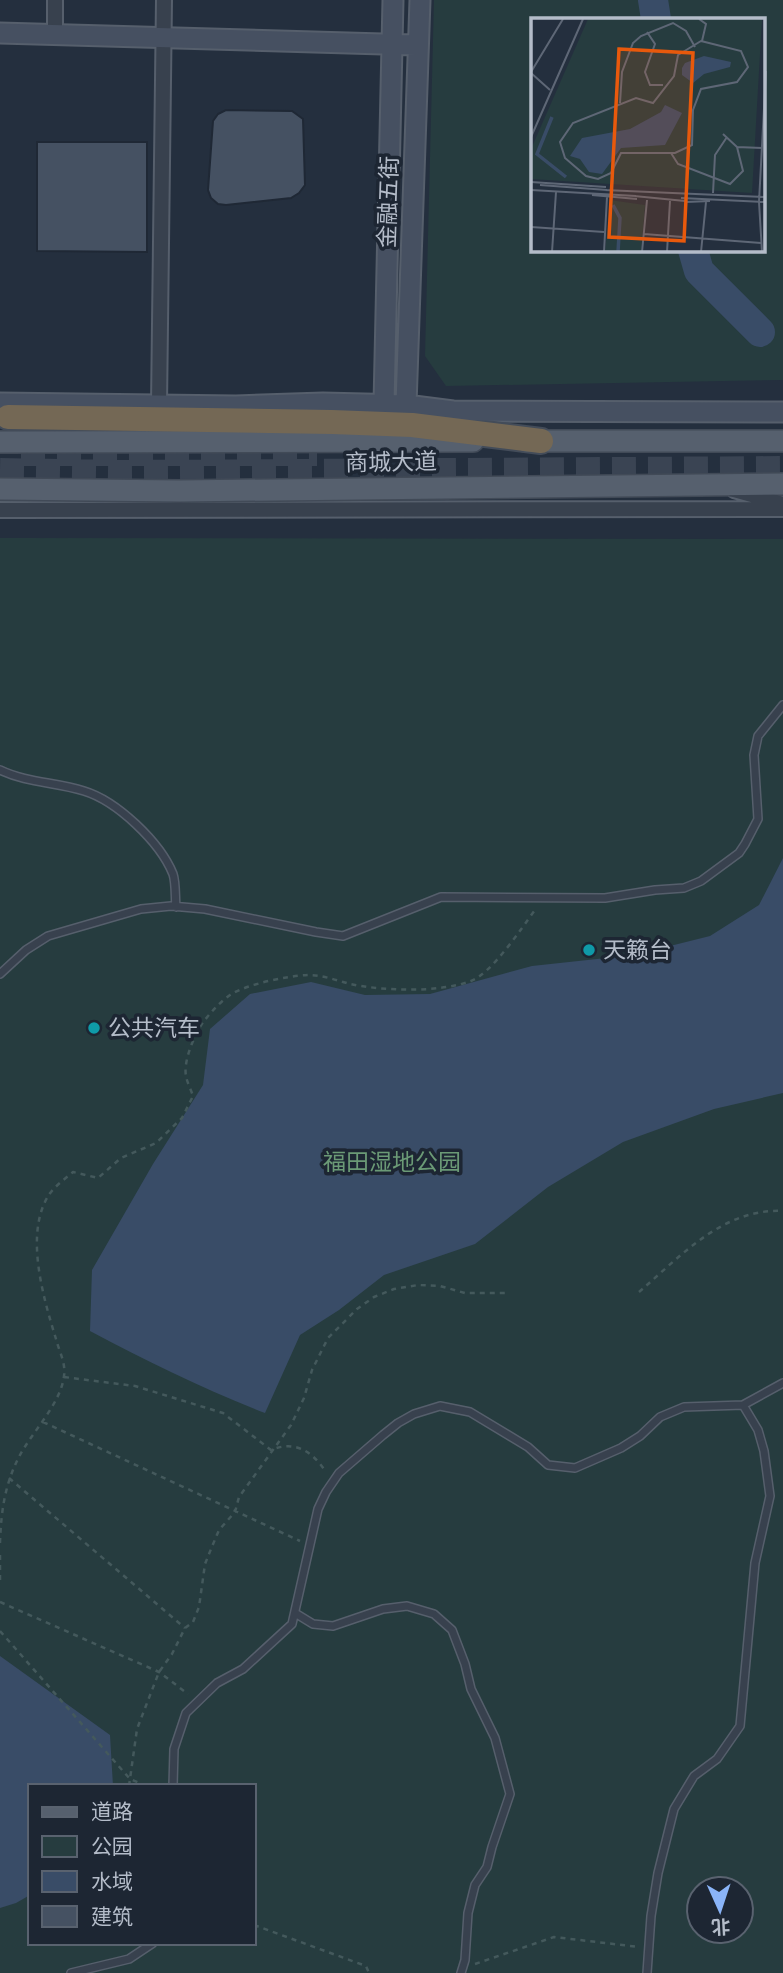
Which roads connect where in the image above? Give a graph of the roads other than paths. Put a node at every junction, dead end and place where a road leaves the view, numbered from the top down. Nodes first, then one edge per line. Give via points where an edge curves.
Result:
1 (55, 0) edge
2 (164, 0) edge
3 (393, 0) edge
4 (420, 0) edge
5 (0, 33) edge
6 (55, 36) junction
7 (164, 39) junction
8 (417, 45) junction
9 (393, 46) junction
10 (384, 404) junction
11 (159, 405) junction
12 (406, 405) junction
13 (4, 410) edge
14 (783, 412) edge
15 (541, 441) junction
16 (783, 441) edge
17 (0, 442) edge
18 (716, 484) junction
19 (783, 484) edge
20 (0, 489) edge
21 (783, 507) edge
22 (0, 510) edge
23 (783, 705) edge
24 (0, 770) edge
25 (176, 906) junction
26 (0, 974) edge
27 (783, 1382) edge
28 (743, 1405) junction
29 (295, 1613) junction
30 (173, 1784) edge
31 (150, 1945) edge
32 (462, 1971) edge
33 (71, 1973) edge
34 (647, 1973) edge

1 - 6 street
2 - 7 street
3 - 9 street, 金融五街
4 - 8 street, 金融五街
5 - 6 street
6 - 7 street
7 - 9 street
7 - 11 street
8 - 9 street
8 - 12 street, 金融五街
9 - 10 street, 金融五街
10 - 11 street
10 - 12 street
11 - 13 street
12 - 14 street via 453,411
13 - 15 highway via 412,425
15 - 16 main road, 商城大道
15 - 17 main road, 商城大道
18 - 19 main road, 商城大道
18 - 20 main road, 商城大道
18 - 21 street
21 - 22 street
23 - 25 lane via 758,736 754,755 758,819 739,853 684,888 605,898 441,897 343,936
24 - 25 lane via 37,783 85,791 121,811 159,852 173,876
25 - 26 lane via 141,909 48,936
27 - 28 lane
28 - 29 lane via 684,1407 660,1417 621,1448 575,1468 548,1465 528,1447 470,1412 440,1406 414,1414 338,1473 332,1483 318,1509
28 - 34 lane via 758,1430 770,1496 754,1563 740,1727 718,1759 694,1776 674,1809 658,1873
29 - 30 lane via 292,1624 267,1649 217,1683 186,1713 174,1749
29 - 32 lane via 313,1624 333,1626 407,1606 434,1614 452,1630 471,1689 495,1738 510,1794 487,1867 472,1894
31 - 33 lane via 129,1959

